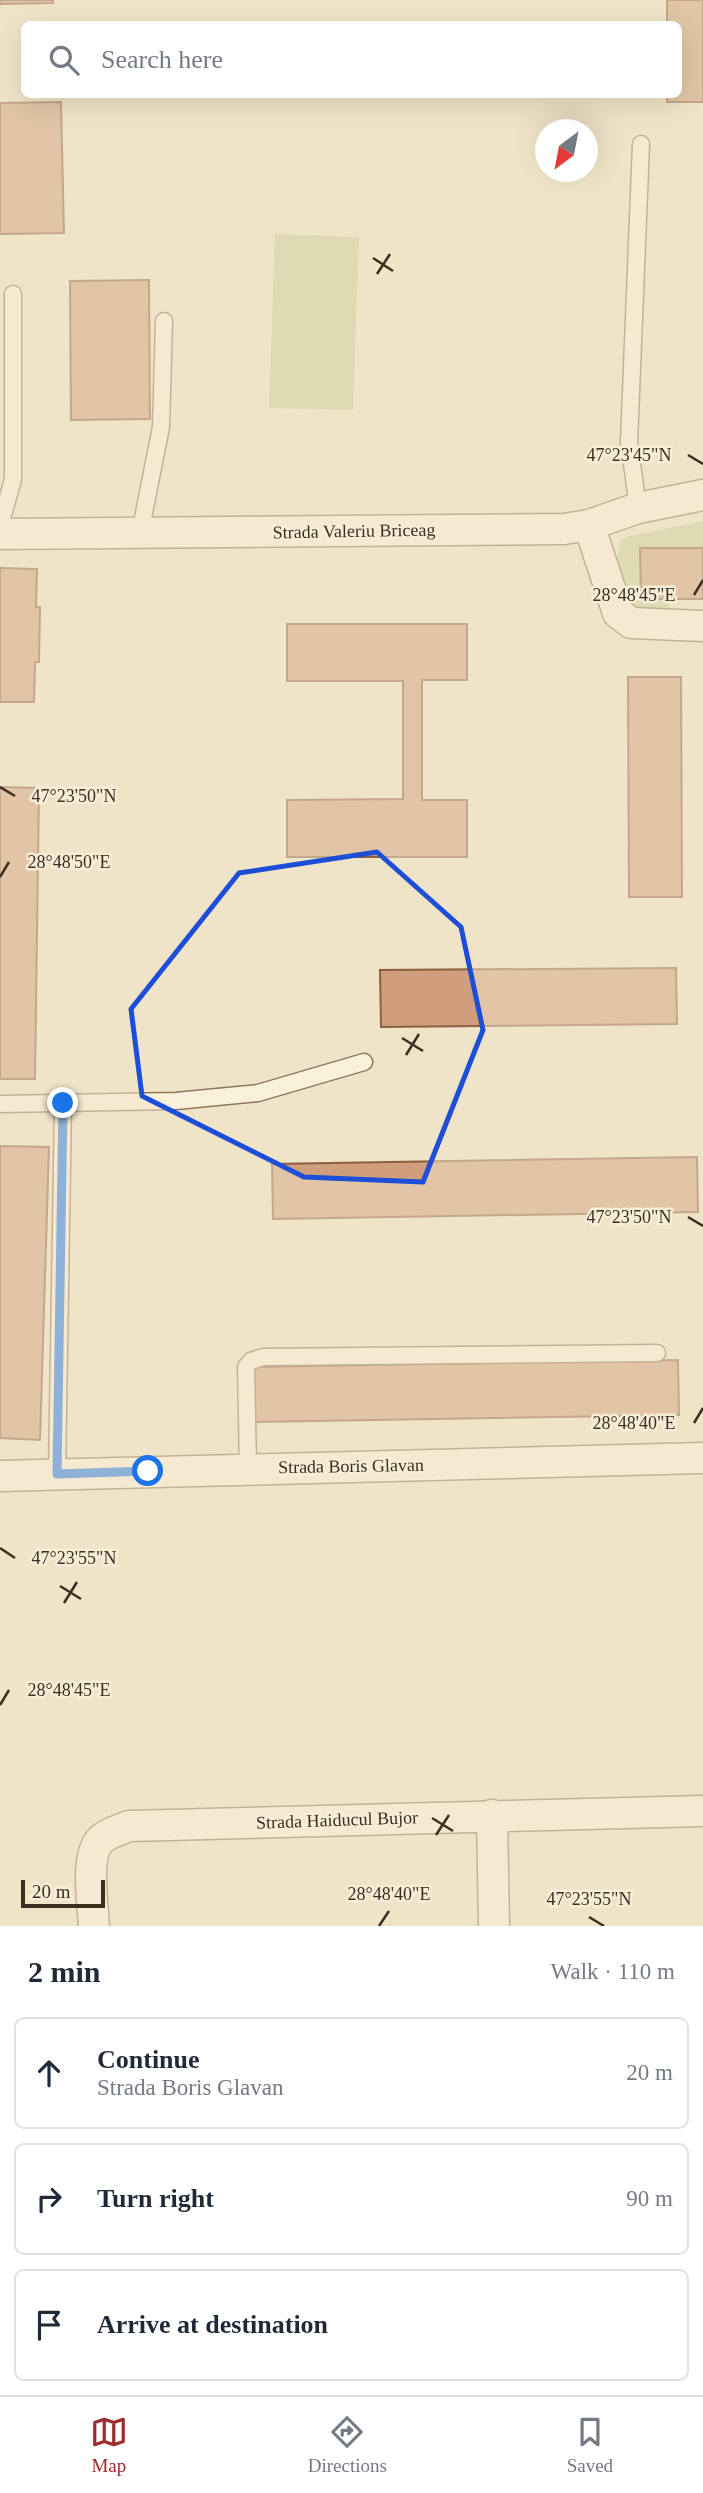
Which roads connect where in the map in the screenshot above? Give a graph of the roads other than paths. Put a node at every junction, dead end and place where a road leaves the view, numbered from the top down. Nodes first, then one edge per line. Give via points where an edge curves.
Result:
1 (641, 144) dead end
2 (13, 294) dead end
3 (164, 321) dead end
4 (703, 495) edge
5 (638, 508) junction
6 (589, 525) junction
7 (0, 526) edge
8 (140, 533) junction
9 (0, 534) edge
10 (703, 626) edge
11 (364, 1062) dead end
12 (63, 1103) junction
13 (0, 1104) edge
14 (657, 1353) dead end
15 (703, 1458) edge
16 (248, 1468) junction
17 (57, 1474) junction
18 (0, 1476) edge
19 (703, 1811) edge
20 (492, 1815) junction
21 (94, 1926) edge
22 (494, 1926) edge

1 - 5 lane via 629,442
2 - 7 lane via 13,479
3 - 8 lane via 161,427
4 - 5 street, Strada Valeriu Briceag
5 - 6 street, Strada Valeriu Briceag
6 - 8 street, Strada Valeriu Briceag
6 - 10 street via 618,613 631,622
8 - 9 street, Strada Valeriu Briceag
11 - 12 lane via 258,1093 176,1101
12 - 13 lane
12 - 17 lane
14 - 16 lane via 263,1357 246,1367
15 - 16 street, Strada Boris Glavan
16 - 17 street, Strada Boris Glavan
17 - 18 street, Strada Boris Glavan
19 - 20 street, Strada Haiducul Bujor
20 - 21 street, Strada Haiducul Bujor via 129,1826 100,1839 92,1861
20 - 22 street

